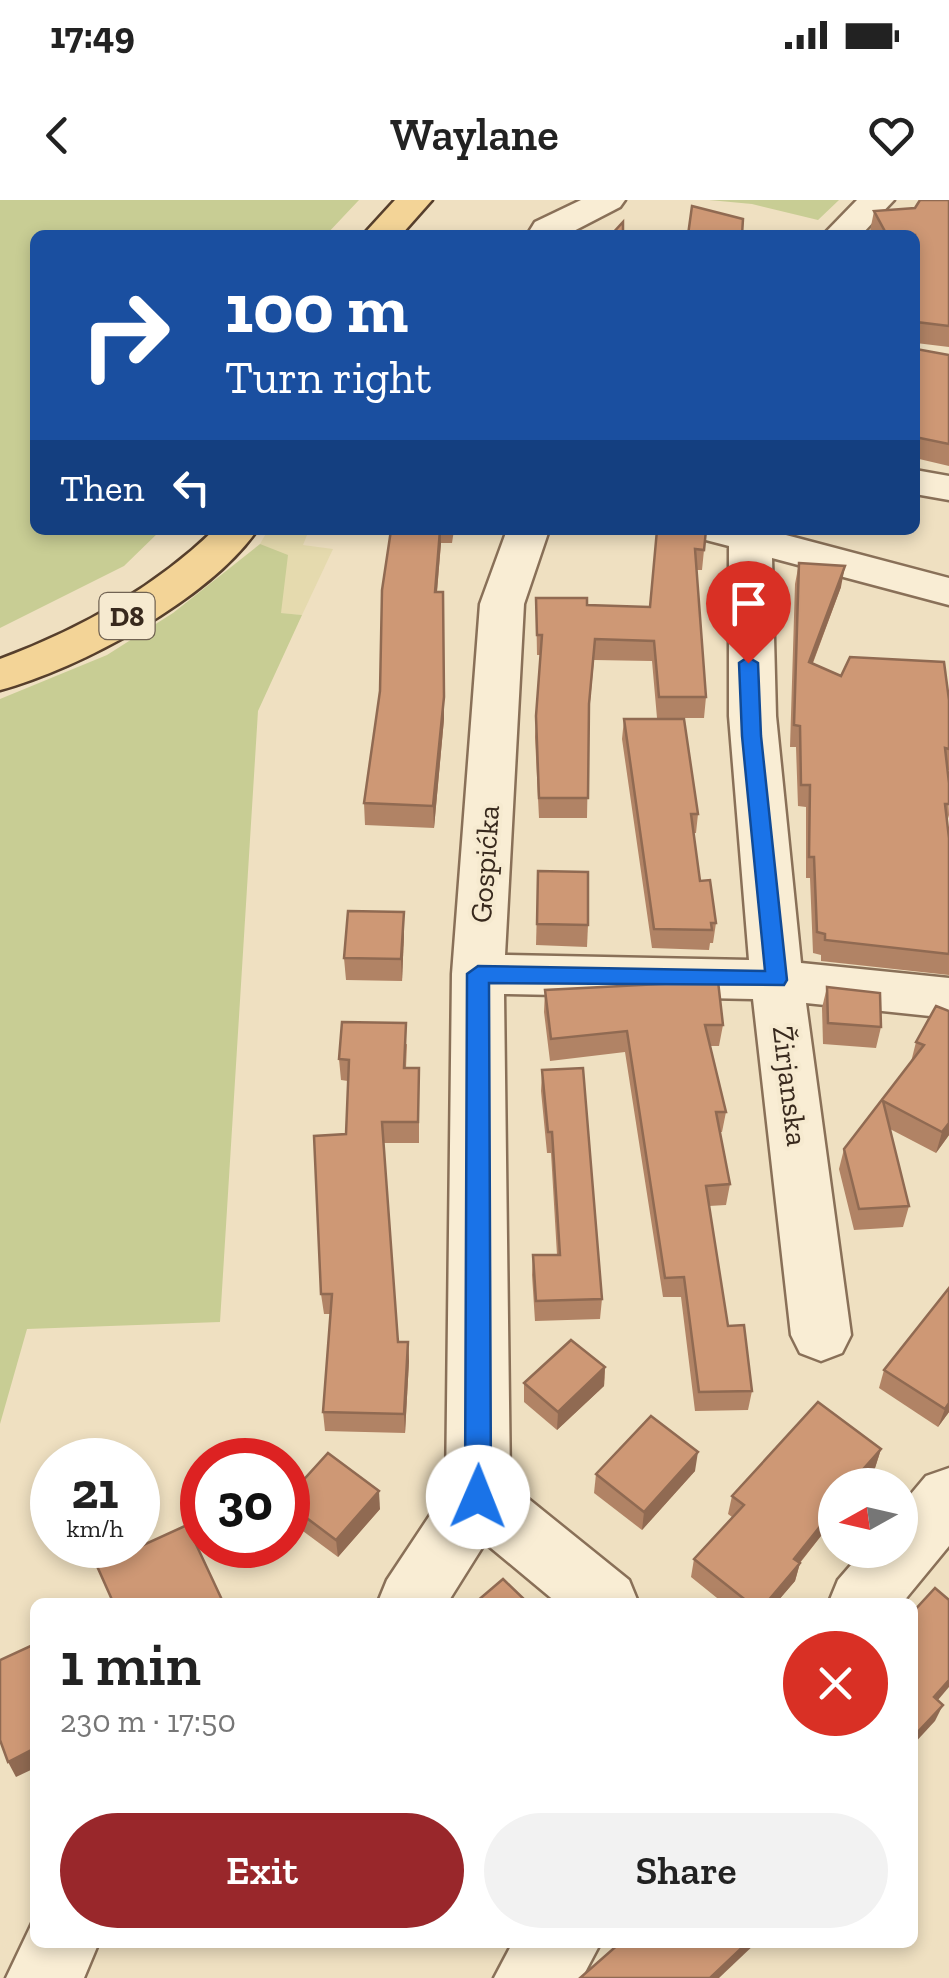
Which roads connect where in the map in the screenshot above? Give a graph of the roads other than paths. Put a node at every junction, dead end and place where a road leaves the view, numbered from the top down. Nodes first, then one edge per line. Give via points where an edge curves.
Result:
1 (415, 200) edge
2 (608, 200) edge
3 (877, 200) edge
4 (385, 230) edge
5 (548, 230) edge
6 (846, 230) edge
7 (920, 483) edge
8 (949, 488) edge
9 (230, 535) edge
10 (526, 535) edge
11 (734, 535) edge
12 (738, 535) edge
13 (949, 592) edge
14 (0, 675) edge
15 (478, 974) junction
16 (776, 980) junction
17 (949, 998) edge
18 (822, 1335) dead end
19 (478, 1497) junction
20 (949, 1497) edge
21 (414, 1598) edge
22 (600, 1598) edge
23 (865, 1598) edge
24 (59, 1948) edge
25 (559, 1948) edge
26 (44, 1978) edge
27 (532, 1978) edge

1 - 4 main road
2 - 5 street
3 - 6 street
7 - 8 street
9 - 14 main road, D8 via 183,578 105,630
10 - 15 street, Gospićka via 502,604
11 - 16 street, Žirjanska
12 - 13 street
15 - 16 street
15 - 19 street, Gospićka
16 - 17 street
16 - 18 street, Žirjanska
19 - 21 street
19 - 22 street
20 - 23 street
24 - 26 street
25 - 27 street

